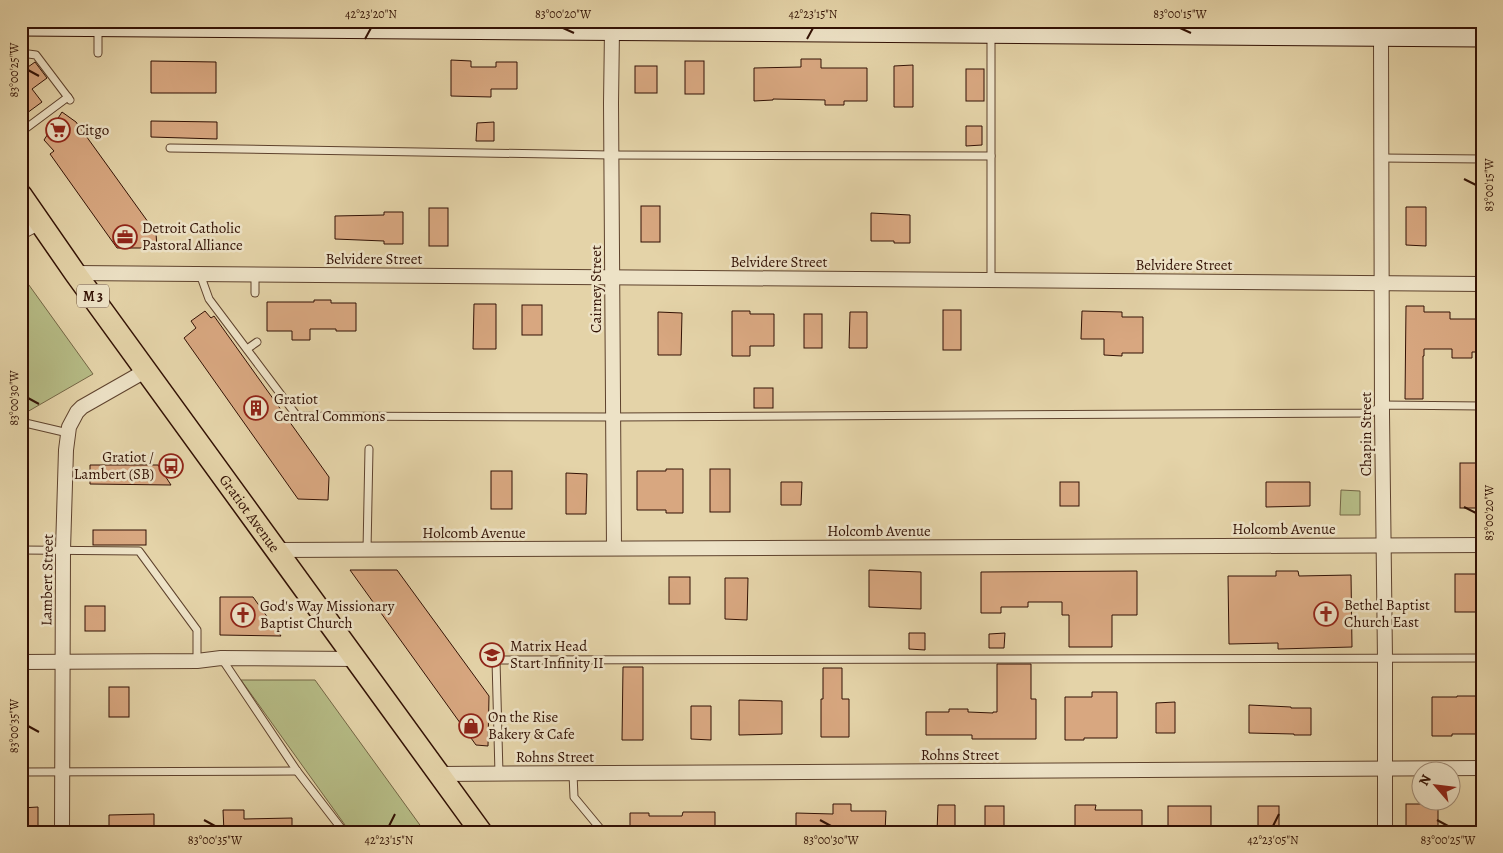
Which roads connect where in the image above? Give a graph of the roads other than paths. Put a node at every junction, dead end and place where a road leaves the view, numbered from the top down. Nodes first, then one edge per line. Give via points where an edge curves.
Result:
1 (30, 24) edge
2 (200, 24) edge
3 (98, 26) junction
4 (691, 26) edge
5 (869, 27) edge
6 (1067, 27) edge
7 (1283, 28) edge
8 (612, 30) junction
9 (991, 32) junction
10 (1381, 36) junction
11 (1482, 37) edge
12 (21, 53) edge
13 (98, 53) dead end
14 (21, 132) edge
15 (170, 148) dead end
16 (611, 155) junction
17 (991, 156) junction
18 (1382, 158) junction
19 (1482, 159) edge
20 (21, 195) edge
21 (30, 227) edge
22 (75, 273) junction
23 (200, 274) junction
24 (255, 274) junction
25 (613, 277) junction
26 (991, 280) junction
27 (1382, 283) junction
28 (1482, 284) edge
29 (255, 293) dead end
30 (257, 342) dead end
31 (247, 349) junction
32 (146, 370) junction
33 (1382, 405) junction
34 (1482, 406) edge
35 (613, 417) junction
36 (21, 422) edge
37 (68, 433) junction
38 (369, 449) dead end
39 (1482, 545) edge
40 (1384, 546) junction
41 (614, 548) junction
42 (21, 550) edge
43 (63, 550) junction
44 (277, 550) junction
45 (367, 550) junction
46 (221, 658) junction
47 (1482, 658) edge
48 (356, 659) junction
49 (1385, 659) junction
50 (197, 661) junction
51 (21, 662) edge
52 (63, 662) junction
53 (1384, 768) junction
54 (1482, 768) edge
55 (297, 771) junction
56 (21, 772) edge
57 (62, 772) junction
58 (439, 774) junction
59 (500, 774) junction
60 (574, 774) junction
61 (62, 832) edge
62 (344, 832) edge
63 (481, 832) edge
64 (603, 832) edge
65 (1385, 832) edge

1 - 3 street
2 - 3 street
2 - 8 street
3 - 13 lane
4 - 5 street
4 - 8 street
5 - 9 street
6 - 7 street
6 - 9 street
7 - 10 street
8 - 16 street, Cairney Street
9 - 17 lane
10 - 11 street
10 - 18 street, Chapin Street
12 - 14 lane via 36,55 69,98
15 - 16 lane
16 - 17 lane
16 - 25 street, Cairney Street
17 - 26 lane
18 - 19 lane
18 - 27 street, Chapin Street
20 - 21 main road, Gratiot Avenue / M 3
21 - 22 main road, Gratiot Avenue / M 3
22 - 23 street, Belvidere Street
22 - 32 main road, Gratiot Avenue / M 3
23 - 24 street, Belvidere Street
23 - 31 lane via 209,299
24 - 25 street, Belvidere Street
24 - 29 lane
25 - 26 street, Belvidere Street
25 - 35 street, Cairney Street
26 - 27 street, Belvidere Street
27 - 28 street, Belvidere Street
27 - 33 street, Chapin Street
30 - 31 lane
31 - 35 lane via 297,416
32 - 37 street, Lambert Street via 82,407
32 - 44 main road, Gratiot Avenue / M 3
33 - 34 lane
33 - 35 lane via 1372,413
33 - 40 street, Chapin Street
35 - 41 street, Cairney Street
36 - 37 lane
37 - 43 street, Lambert Street
38 - 45 lane
39 - 40 street, Holcomb Avenue
40 - 41 street, Holcomb Avenue
40 - 49 street, Chapin Street
41 - 45 street, Holcomb Avenue
42 - 43 lane
43 - 50 lane via 139,551 197,630
43 - 52 street, Lambert Street
44 - 45 street, Holcomb Avenue
44 - 48 main road, Gratiot Avenue / M 3
46 - 48 street
46 - 50 street
46 - 55 lane
47 - 49 lane
48 - 58 main road, Gratiot Avenue / M 3
49 - 53 street, Chapin Street
49 - 59 lane via 496,660
50 - 52 street
51 - 52 street
52 - 57 street, Lambert Street
53 - 54 street, Rohns Street
53 - 60 street, Rohns Street
53 - 65 street, Chapin Street
55 - 57 lane
55 - 62 lane
56 - 57 lane
57 - 61 street, Lambert Street
58 - 59 street, Rohns Street
58 - 63 main road, Gratiot Avenue / M 3
59 - 60 street, Rohns Street
60 - 64 lane via 574,797

